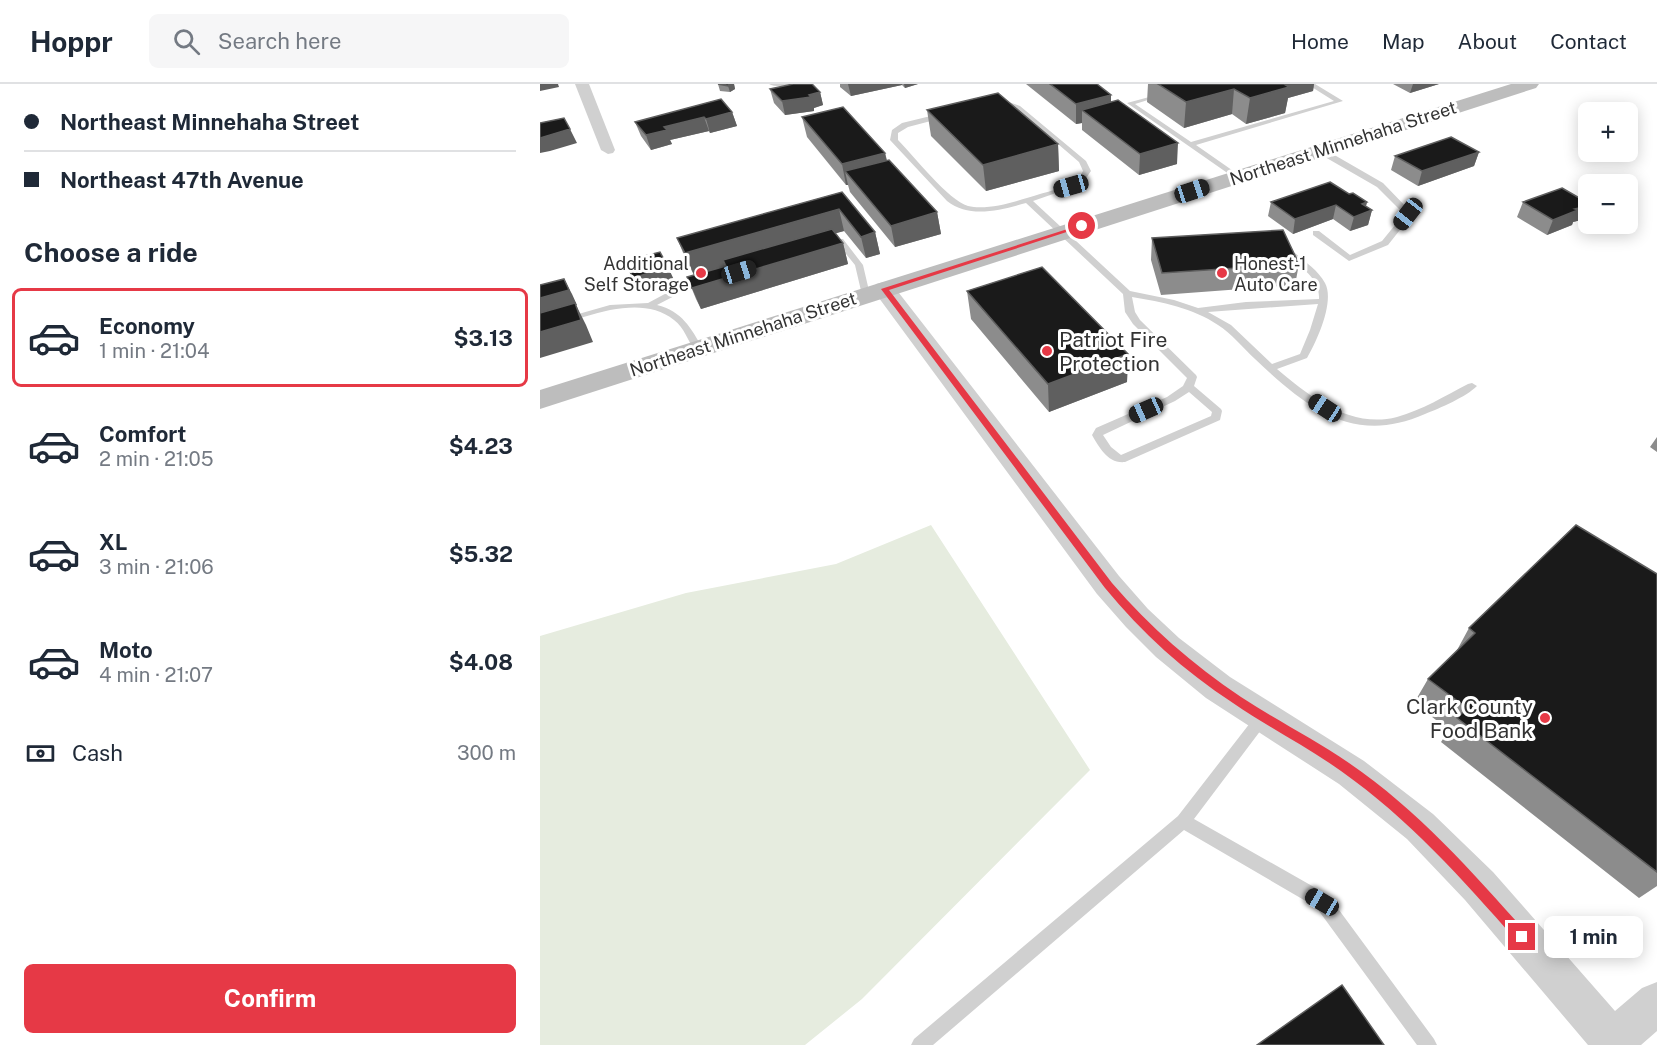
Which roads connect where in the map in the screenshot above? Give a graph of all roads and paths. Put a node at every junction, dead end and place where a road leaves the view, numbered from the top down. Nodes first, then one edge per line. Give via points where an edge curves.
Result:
1 (582, 84) edge
2 (772, 84) edge
3 (788, 84) edge
4 (1310, 84) edge
5 (1530, 84) edge
6 (1170, 92) edge
7 (1189, 145) junction
8 (608, 150) dead end
9 (1321, 151) junction
10 (1236, 177) junction
11 (1026, 199) junction
12 (1060, 233) junction
13 (1316, 233) dead end
14 (819, 248) edge
15 (1292, 255) edge
16 (711, 280) edge
17 (875, 292) junction
18 (1127, 293) junction
19 (1324, 301) junction
20 (648, 306) junction
21 (1200, 310) junction
22 (540, 328) edge
23 (698, 349) junction
24 (1270, 368) junction
25 (1188, 386) junction
26 (1472, 386) dead end
27 (540, 400) edge
28 (1263, 717) junction
29 (1183, 821) junction
30 (1657, 1003) edge
31 (1615, 1043) edge
32 (920, 1045) edge
33 (1428, 1045) edge

1 - 8 street
2 - 3 lane
4 - 7 lane via 1340,101
5 - 9 main road, Northeast Minnehaha Street
6 - 7 lane via 1130,104
7 - 10 lane
9 - 10 main road, Northeast Minnehaha Street
9 - 13 lane via 1380,185 1408,214 1385,243 1349,258
10 - 12 main road, Northeast Minnehaha Street
11 - 11 lane via 1080,182 1087,171 1082,161 1018,107 1006,103 984,105 905,124 895,132 894,141 955,204 983,209
11 - 12 lane
12 - 17 main road, Northeast Minnehaha Street
12 - 18 lane
14 - 17 lane via 840,241
15 - 19 lane via 1322,285
16 - 20 lane via 678,290
17 - 23 main road, Northeast Minnehaha Street
17 - 28 street via 1130,612 1189,666
18 - 21 lane
18 - 25 lane via 1130,312 1137,322 1192,377
19 - 21 lane
19 - 24 lane via 1304,356
20 - 22 lane via 606,308
20 - 23 lane via 678,318
21 - 24 lane via 1221,322
23 - 27 main road, Northeast Minnehaha Street
24 - 26 lane via 1302,393 1353,422 1382,424 1409,417
25 - 25 lane via 1171,399 1097,435 1121,459 1216,418 1216,411
28 - 29 lane
28 - 31 street via 1345,767 1408,815 1476,885
29 - 32 lane
29 - 33 lane via 1322,902
30 - 31 street

